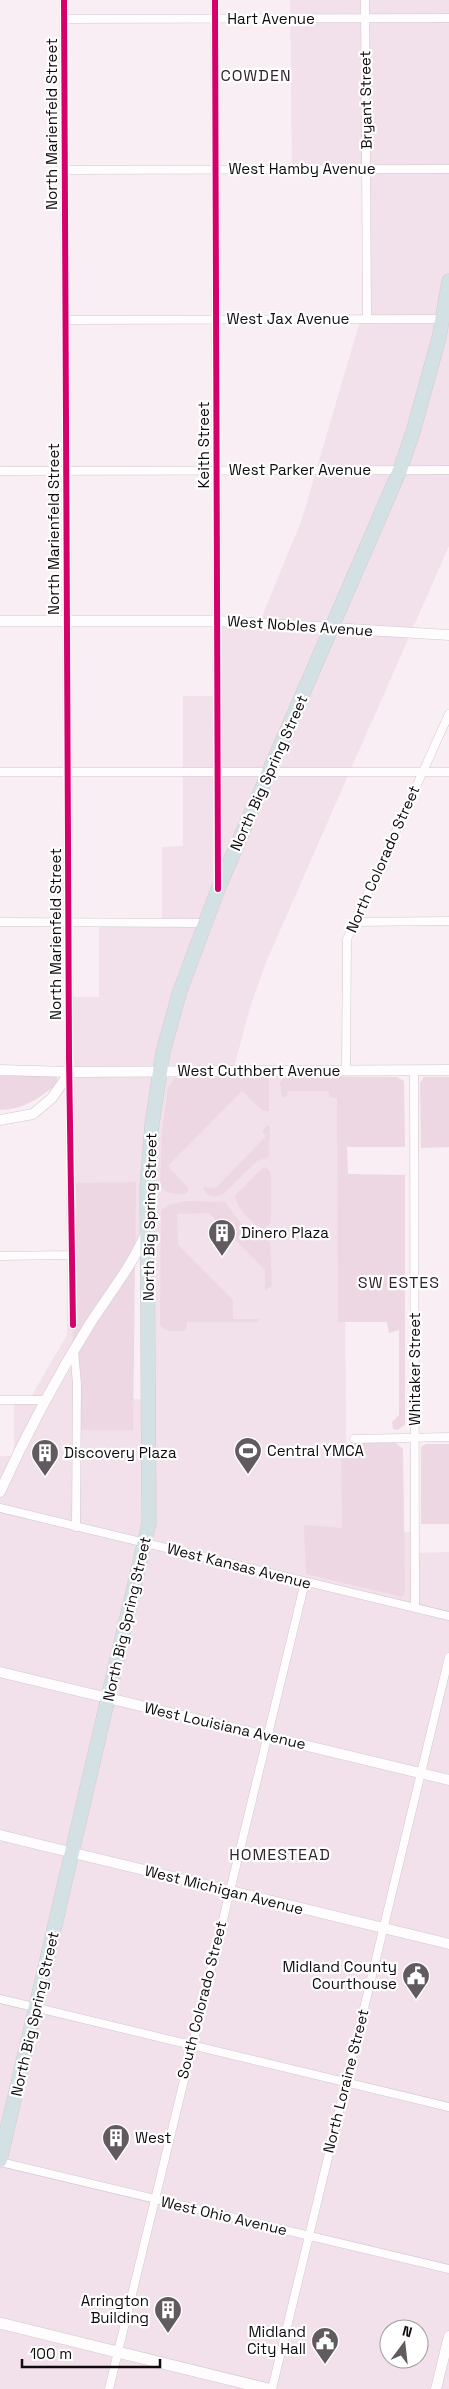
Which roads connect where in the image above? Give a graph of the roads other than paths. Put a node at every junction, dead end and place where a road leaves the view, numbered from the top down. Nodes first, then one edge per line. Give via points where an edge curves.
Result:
1 (64, 0) edge
2 (215, 0) edge
3 (365, 0) edge
4 (365, 18) junction
5 (449, 18) edge
6 (64, 19) junction
7 (214, 19) junction
8 (449, 169) edge
9 (65, 170) junction
10 (215, 170) junction
11 (366, 170) junction
12 (449, 281) edge
13 (367, 319) junction
14 (446, 319) edge
15 (66, 320) junction
16 (216, 320) junction
17 (216, 470) junction
18 (400, 470) junction
19 (449, 470) edge
20 (0, 471) edge
21 (67, 471) junction
22 (217, 620) junction
23 (0, 621) edge
24 (67, 621) junction
25 (332, 628) junction
26 (449, 635) edge
27 (449, 714) edge
28 (0, 772) edge
29 (68, 772) junction
30 (218, 772) junction
31 (270, 772) junction
32 (422, 772) junction
33 (449, 772) edge
34 (218, 889) junction
35 (449, 921) edge
36 (0, 922) edge
37 (69, 922) junction
38 (205, 922) junction
39 (354, 922) junction
40 (0, 1070) edge
41 (414, 1070) junction
42 (449, 1070) edge
43 (159, 1071) junction
44 (346, 1071) junction
45 (70, 1072) junction
46 (0, 1120) edge
47 (147, 1230) junction
48 (71, 1255) junction
49 (0, 1256) edge
50 (73, 1325) dead end
51 (74, 1351) junction
52 (0, 1400) edge
53 (45, 1400) junction
54 (449, 1437) edge
55 (415, 1438) junction
56 (354, 1439) dead end
57 (0, 1492) edge
58 (0, 1508) edge
59 (76, 1527) junction
60 (144, 1543) junction
61 (304, 1582) junction
62 (415, 1608) junction
63 (449, 1616) edge
64 (449, 1657) edge
65 (0, 1672) edge
66 (108, 1698) junction
67 (266, 1735) junction
68 (421, 1773) junction
69 (449, 1780) edge
70 (0, 1835) edge
71 (72, 1853) junction
72 (229, 1891) junction
73 (384, 1928) junction
74 (449, 1944) edge
75 (0, 1999) edge
76 (37, 2008) junction
77 (192, 2045) junction
78 (346, 2082) junction
79 (449, 2107) edge
80 (0, 2161) edge
81 (154, 2199) junction
82 (309, 2236) junction
83 (449, 2269) edge
84 (0, 2323) edge
85 (449, 2336) edge
86 (117, 2352) junction
87 (108, 2389) edge
88 (268, 2389) edge
89 (272, 2389) edge
90 (436, 2389) edge

1 - 6 street, North Marienfeld Street
2 - 7 street, Keith Street
3 - 4 street, Bryant Street
4 - 5 street, Hart Avenue
4 - 7 street, Hart Avenue
4 - 11 street, Bryant Street
6 - 7 street, Hart Avenue
6 - 9 street, North Marienfeld Street
7 - 10 street, Keith Street
8 - 11 street, West Hamby Avenue
9 - 10 street, West Hamby Avenue
9 - 15 street, North Marienfeld Street
10 - 11 street, West Hamby Avenue
10 - 16 street, Keith Street
11 - 13 street, Bryant Street
12 - 14 highway, North Big Spring Street
13 - 14 street, West Jax Avenue
13 - 16 street, West Jax Avenue
14 - 18 highway, North Big Spring Street
15 - 16 street, West Jax Avenue
15 - 21 street, North Marienfeld Street
16 - 17 street, Keith Street
17 - 18 street, West Parker Avenue
17 - 21 street, West Parker Avenue
17 - 22 street, Keith Street
18 - 19 street, West Parker Avenue
18 - 25 highway, North Big Spring Street
20 - 21 street, West Parker Avenue
21 - 24 street, North Marienfeld Street
22 - 24 street, West Nobles Avenue
22 - 25 street, West Nobles Avenue
22 - 30 street, Keith Street
23 - 24 street, West Nobles Avenue
24 - 29 street, North Marienfeld Street
25 - 26 street, West Nobles Avenue
25 - 31 highway, North Big Spring Street
27 - 32 street, North Colorado Street
28 - 29 street
29 - 30 street
29 - 37 street, North Marienfeld Street
30 - 31 street
30 - 34 street, Keith Street
31 - 32 street
31 - 34 highway, North Big Spring Street
32 - 33 street
32 - 39 street, North Colorado Street
34 - 38 highway, North Big Spring Street
35 - 39 street
36 - 37 street
37 - 38 street
37 - 45 street, North Marienfeld Street
38 - 43 highway, North Big Spring Street via 180,991
39 - 44 street, North Colorado Street via 347,939
40 - 45 street, West Cuthbert Avenue
41 - 42 street, West Cuthbert Avenue
41 - 44 street, West Cuthbert Avenue
41 - 55 street, Whitaker Street
43 - 44 street, West Cuthbert Avenue
43 - 45 street, West Cuthbert Avenue
43 - 47 highway, North Big Spring Street via 152,1124
45 - 46 street via 52,1098 33,1114
45 - 48 street, North Marienfeld Street
47 - 51 street via 135,1258
47 - 60 highway, North Big Spring Street via 149,1523
48 - 49 street
48 - 50 street, North Marienfeld Street
51 - 53 street
51 - 59 street via 77,1384
52 - 53 street
53 - 57 street
54 - 55 street
55 - 56 street
55 - 62 street, Whitaker Street
58 - 59 street, West Kansas Avenue
59 - 60 street, West Kansas Avenue
60 - 61 street, West Kansas Avenue
60 - 66 highway, North Big Spring Street
61 - 62 street, West Kansas Avenue
61 - 67 street, South Colorado Street
62 - 63 street, West Kansas Avenue
64 - 68 street, North Loraine Street
65 - 66 street, West Louisiana Avenue
66 - 67 street, West Louisiana Avenue
66 - 71 highway, North Big Spring Street
67 - 68 street, West Louisiana Avenue
67 - 72 street, South Colorado Street
68 - 69 street, West Louisiana Avenue
68 - 73 street, North Loraine Street
70 - 71 street, West Michigan Avenue
71 - 72 street, West Michigan Avenue
71 - 76 highway, North Big Spring Street
72 - 73 street, West Michigan Avenue
72 - 77 street, South Colorado Street
73 - 74 street, West Michigan Avenue
73 - 78 street, North Loraine Street
75 - 76 street
76 - 77 street
76 - 80 highway, North Big Spring Street
77 - 78 street
77 - 81 street, South Colorado Street
78 - 79 street
78 - 82 street, North Loraine Street
80 - 81 street, West Ohio Avenue
81 - 82 street, West Ohio Avenue
81 - 86 street, South Colorado Street
82 - 83 street, West Ohio Avenue
82 - 89 street, North Loraine Street
84 - 86 main road
85 - 90 street
86 - 87 street, South Colorado Street
86 - 88 main road

